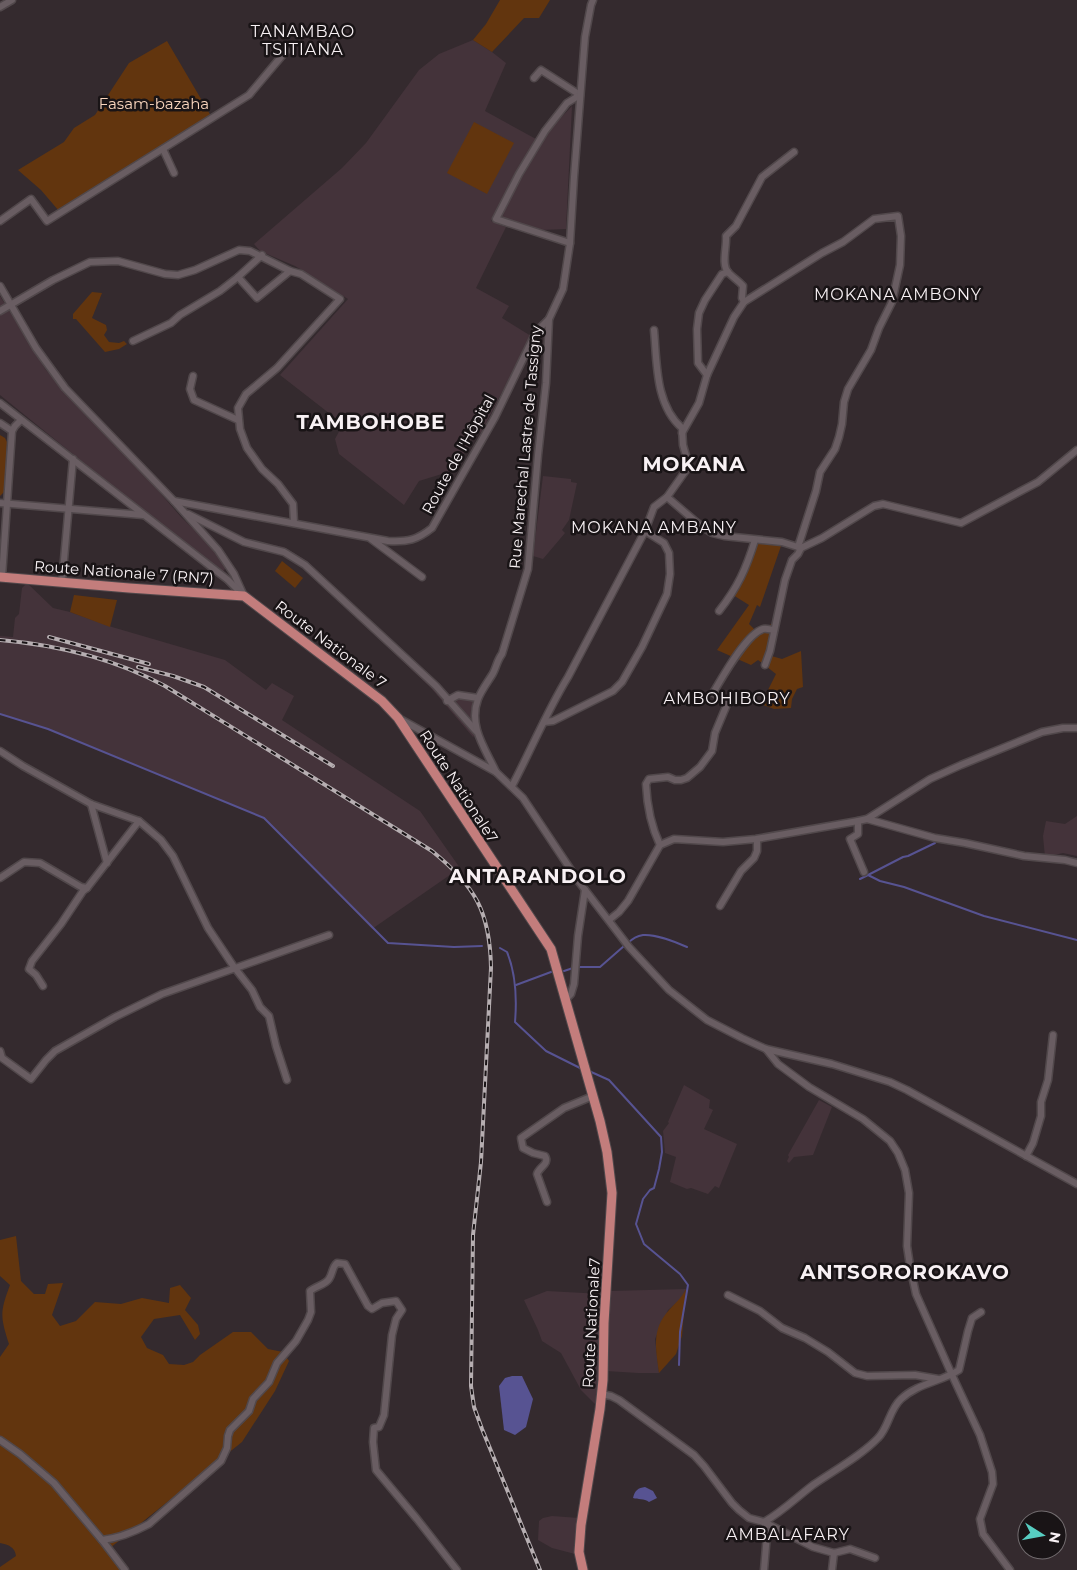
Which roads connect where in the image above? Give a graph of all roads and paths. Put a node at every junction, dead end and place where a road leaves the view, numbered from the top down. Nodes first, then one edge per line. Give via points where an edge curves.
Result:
1 (12, 0) edge
2 (593, 0) edge
3 (0, 7) edge
4 (286, 51) dead end
5 (534, 78) dead end
6 (580, 95) junction
7 (163, 149) junction
8 (794, 152) dead end
9 (174, 173) dead end
10 (0, 222) edge
11 (570, 243) junction
12 (262, 255) junction
13 (290, 271) junction
14 (728, 272) junction
15 (238, 277) junction
16 (0, 286) edge
17 (744, 302) junction
18 (11, 305) junction
19 (0, 311) edge
20 (549, 319) junction
21 (654, 330) dead end
22 (133, 341) dead end
23 (707, 375) junction
24 (192, 376) dead end
25 (0, 403) edge
26 (21, 420) junction
27 (238, 420) junction
28 (0, 423) edge
29 (12, 430) junction
30 (682, 433) junction
31 (1077, 450) edge
32 (73, 459) junction
33 (667, 497) junction
34 (174, 500) junction
35 (4, 504) edge
36 (68, 509) junction
37 (184, 513) junction
38 (145, 515) junction
39 (294, 523) junction
40 (645, 531) junction
41 (369, 538) junction
42 (755, 540) junction
43 (799, 548) junction
44 (1, 577) edge
45 (422, 577) dead end
46 (62, 582) junction
47 (244, 596) junction
48 (719, 612) dead end
49 (774, 630) junction
50 (765, 665) dead end
51 (478, 698) junction
52 (447, 701) junction
53 (398, 718) junction
54 (544, 722) junction
55 (1077, 728) edge
56 (476, 732) junction
57 (0, 751) edge
58 (496, 772) junction
59 (512, 786) junction
60 (91, 804) junction
61 (867, 819) junction
62 (139, 821) junction
63 (858, 821) junction
64 (755, 839) junction
65 (660, 845) junction
66 (107, 863) junction
67 (1077, 863) edge
68 (864, 872) dead end
69 (0, 878) edge
70 (88, 888) junction
71 (586, 890) junction
72 (720, 906) dead end
73 (609, 920) junction
74 (329, 935) dead end
75 (234, 967) junction
76 (43, 986) dead end
77 (566, 1000) junction
78 (1053, 1035) dead end
79 (766, 1049) junction
80 (0, 1051) edge
81 (287, 1080) dead end
82 (593, 1096) junction
83 (1026, 1156) junction
84 (1077, 1184) edge
85 (547, 1202) dead end
86 (728, 1295) dead end
87 (981, 1312) dead end
88 (952, 1375) junction
89 (938, 1379) junction
90 (601, 1394) junction
91 (0, 1440) edge
92 (764, 1522) junction
93 (102, 1540) junction
94 (834, 1553) junction
95 (875, 1558) dead end
96 (125, 1570) edge
97 (457, 1570) edge
98 (583, 1570) edge
99 (764, 1570) edge
100 (832, 1570) edge
101 (1010, 1570) edge

1 - 3 street
2 - 6 street via 585,37
4 - 7 street via 249,95
5 - 6 street via 541,70
6 - 11 street
6 - 11 street via 567,103 545,130 496,219
7 - 9 street
7 - 10 street via 47,221 31,199
8 - 14 street via 762,177 736,226 726,236 724,263
11 - 20 street via 563,289
12 - 13 street
12 - 15 street
12 - 18 street via 239,250 195,270 178,274 165,274 118,261 90,262
13 - 15 street via 257,298
13 - 27 street via 301,274 340,299 277,368 246,394 238,408
14 - 17 street via 743,286
14 - 23 street via 722,274 699,314 698,362
15 - 22 street via 171,322
16 - 18 street
17 - 23 street
17 - 43 street via 843,242 874,218 898,216 900,265 892,302 871,350 848,388 839,437 820,472
18 - 19 street
18 - 34 street via 65,388
20 - 41 street, Route de l'Hôpital via 536,332 494,417 432,528 420,537 404,542
20 - 51 street, Rue Marechal Lastre de Tassigny via 528,569 501,655
21 - 30 street via 662,396
23 - 30 street via 699,403
24 - 27 street via 190,389 194,400
25 - 26 street
26 - 29 street
26 - 32 street
27 - 39 street via 247,448 293,504
28 - 29 street
29 - 35 street
30 - 33 street via 689,466
31 - 43 street via 1038,482 961,522 882,504
32 - 36 street
32 - 38 street
33 - 40 street via 654,507
33 - 42 street via 712,533
34 - 37 street
34 - 39 street, Route de l'Hôpital
35 - 36 street
35 - 44 street
36 - 38 street
36 - 46 street
37 - 47 street via 218,550
37 - 52 street via 244,542 284,552 305,565 436,686
38 - 47 street
39 - 41 street, Route de l'Hôpital
40 - 54 street
40 - 54 street via 664,543 669,553 670,574 667,594 642,647 613,692 553,721
41 - 45 street
42 - 43 street via 782,542
42 - 48 street via 741,580
43 - 49 street via 785,580
44 - 46 main road, Route Nationale 7 (RN7)
46 - 47 main road, Route Nationale 7 (RN7)
47 - 53 main road, Route Nationale 7 via 382,701
49 - 50 street
49 - 65 street via 765,628 754,633 713,693 728,702 715,733 712,751 700,767 688,778 649,779 646,784 654,832
51 - 52 street via 458,695
51 - 56 street, Rue Marechal Lastre de Tassigny via 474,715
52 - 56 street
53 - 58 street
53 - 77 main road, Route Nationale7 via 551,949
54 - 59 street
55 - 61 street via 1042,732 930,779
56 - 58 street, Rue Marechal Lastre de Tassigny
57 - 60 street
58 - 59 street
59 - 71 street
60 - 62 street
60 - 66 street
61 - 63 street
61 - 67 street via 935,838
62 - 66 street
62 - 75 street via 161,840 173,856 208,928
63 - 64 street
63 - 68 street via 858,834 850,839
64 - 65 street via 723,842 674,839
64 - 72 street via 757,851 754,858 745,866
65 - 73 street via 628,901
66 - 70 street
69 - 70 street via 24,862 40,863
70 - 76 street via 32,961 29,969
71 - 73 street
71 - 77 street via 574,984
73 - 79 street via 629,948 669,990 707,1020
74 - 75 street
75 - 80 street via 115,1016 55,1051 31,1078 2,1058
75 - 81 street via 269,1016
77 - 82 main road, Route Nationale7
78 - 83 street via 1041,1116
79 - 83 street via 890,1082
79 - 88 street via 778,1064 809,1087 863,1119 890,1141 898,1153 909,1193 907,1246 916,1294
82 - 85 street via 564,1108 521,1138 524,1148 547,1159 537,1174
82 - 90 main road, Route Nationale7 via 608,1152 612,1193
83 - 84 street
86 - 89 street via 813,1343 855,1373
87 - 88 street via 972,1318 959,1370
88 - 89 street
88 - 101 street via 980,1435 992,1472 993,1484 980,1519 981,1528
89 - 92 street via 902,1398 895,1405 880,1436 871,1445
90 - 92 street via 619,1400 698,1459 739,1510 749,1518
90 - 98 main road, Route Nationale7 via 581,1525 579,1552
91 - 93 street via 54,1483
92 - 94 street via 813,1547
92 - 99 street via 767,1534
93 - 96 street
93 - 97 street via 116,1538 149,1524 221,1461 230,1430 249,1411 253,1399 268,1382 277,1363 296,1341 308,1320 310,1291 330,1278 334,1266 342,1262 368,1306 372,1309 382,1303 396,1301 402,1310 392,1335 384,1415 379,1427 374,1428 376,1470
94 - 95 street via 850,1549
94 - 100 street

